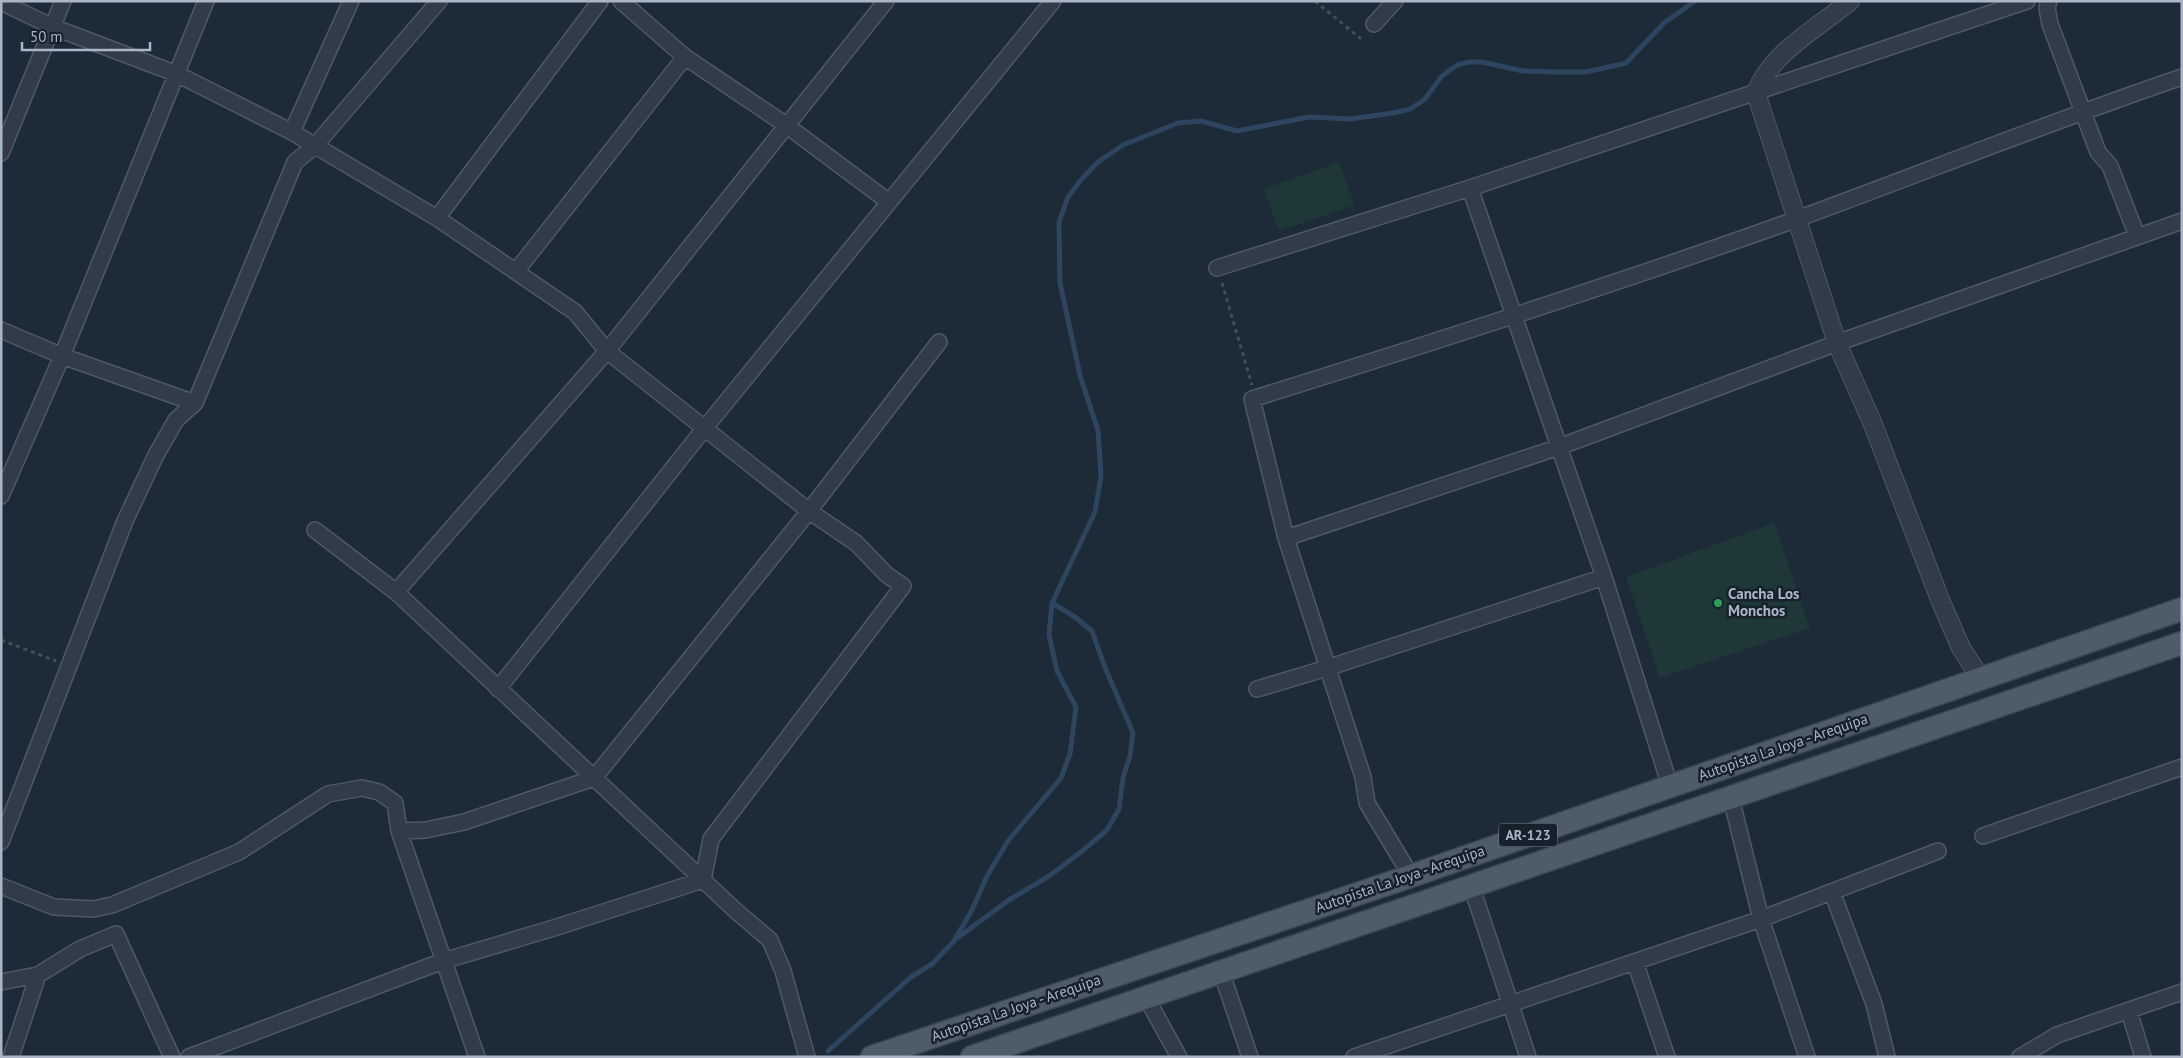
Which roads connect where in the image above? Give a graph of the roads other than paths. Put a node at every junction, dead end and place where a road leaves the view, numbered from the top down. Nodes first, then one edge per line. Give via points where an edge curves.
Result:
1 (63, 1) edge
2 (206, 1) edge
3 (352, 1) edge
4 (439, 1) edge
5 (600, 1) edge
6 (621, 1) edge
7 (886, 1) edge
8 (1053, 1) edge
9 (1394, 1) edge
10 (1850, 1) edge
11 (2027, 1) edge
12 (2048, 1) edge
13 (1, 2) edge
14 (1374, 24) dead end
15 (52, 27) junction
16 (685, 57) junction
17 (176, 74) junction
18 (2182, 77) edge
19 (1756, 93) junction
20 (2083, 111) junction
21 (786, 125) junction
22 (292, 132) junction
23 (314, 147) junction
24 (1, 153) edge
25 (1470, 188) junction
26 (889, 202) junction
27 (437, 218) junction
28 (1796, 219) junction
29 (2182, 221) edge
30 (2137, 236) junction
31 (1217, 268) road end
32 (517, 270) junction
33 (1515, 317) junction
34 (1, 330) edge
35 (939, 342) dead end
36 (1838, 343) junction
37 (607, 351) junction
38 (62, 356) junction
39 (195, 403) junction
40 (704, 429) junction
41 (1559, 447) junction
42 (1, 496) edge
43 (809, 511) junction
44 (315, 530) dead end
45 (1286, 538) junction
46 (1604, 577) junction
47 (396, 592) junction
48 (2182, 609) edge
49 (2182, 642) edge
50 (1327, 668) junction
51 (1982, 680) junction
52 (1256, 689) dead end
53 (498, 690) junction
54 (2182, 767) edge
55 (594, 778) junction
56 (1670, 786) junction
57 (1732, 798) junction
58 (399, 831) junction
59 (1983, 836) dead end
60 (1, 842) edge
61 (1938, 851) dead end
62 (1411, 876) junction
63 (703, 880) junction
64 (1471, 885) junction
65 (1, 886) edge
66 (1832, 892) junction
67 (1761, 920) junction
68 (443, 960) junction
69 (1635, 962) junction
70 (1221, 971) junction
71 (38, 975) junction
72 (1, 982) edge
73 (2182, 992) edge
74 (1146, 997) junction
75 (1510, 1006) junction
76 (2130, 1011) junction
77 (1384, 1051) edge
78 (11, 1057) edge
79 (172, 1057) edge
80 (189, 1057) edge
81 (477, 1057) edge
82 (807, 1057) edge
83 (872, 1057) edge
84 (972, 1057) edge
85 (1179, 1057) edge
86 (1250, 1057) edge
87 (1354, 1057) edge
88 (1528, 1057) edge
89 (1667, 1057) edge
90 (1807, 1057) edge
91 (1888, 1057) edge
92 (2020, 1057) edge
93 (2143, 1057) edge

1 - 15 street
2 - 17 street
3 - 22 street
4 - 23 street
5 - 27 street
6 - 16 street
7 - 21 street
8 - 26 street
9 - 14 street
10 - 19 street via 1791,47 1760,81
11 - 19 street
12 - 20 street via 2050,24
13 - 15 street
15 - 17 street
15 - 24 street
16 - 21 street
16 - 32 street
17 - 22 street
17 - 38 street
18 - 20 street
19 - 25 street
19 - 28 street
20 - 28 street
20 - 30 street via 2098,152 2110,166
21 - 26 street
21 - 37 street
22 - 23 street
23 - 27 street
23 - 39 street via 295,162
25 - 31 street
25 - 33 street
26 - 40 street
27 - 32 street
28 - 33 street
28 - 36 street
29 - 30 street
30 - 36 street
32 - 37 street via 575,312
33 - 41 street
33 - 45 street via 1252,399
34 - 38 street
35 - 43 street
36 - 41 street
36 - 51 street via 1941,602 1961,648
37 - 40 street
37 - 47 street
38 - 39 street
38 - 42 street
39 - 60 street via 176,420 126,521
40 - 43 street
40 - 53 street
41 - 45 street
41 - 46 street
43 - 55 street
43 - 63 street via 856,543 902,586 710,839
44 - 47 street
45 - 50 street
46 - 50 street
46 - 56 street
47 - 53 street
48 - 51 main road, Autopista La Joya - Arequipa / AR-123
49 - 57 main road, Autopista La Joya - Arequipa / AR-123
50 - 52 street
50 - 62 street via 1363,777 1367,803
51 - 56 main road, Autopista La Joya - Arequipa / AR-123
53 - 55 street
54 - 59 street
55 - 58 street via 464,822 426,830
55 - 63 street
56 - 62 main road, Autopista La Joya - Arequipa / AR-123
57 - 64 main road, Autopista La Joya - Arequipa / AR-123
57 - 67 street
58 - 65 street via 395,803 380,792 362,788 347,790 328,794 238,852 112,905 71,910 54,907
58 - 68 street
61 - 66 street
62 - 83 main road, Autopista La Joya - Arequipa / AR-123
63 - 68 street
63 - 82 street via 770,940 783,971
64 - 70 main road, Autopista La Joya - Arequipa / AR-123
64 - 75 street
66 - 67 street
66 - 91 street via 1874,1004
67 - 69 street
67 - 90 street
68 - 80 street
68 - 81 street
69 - 75 street
69 - 89 street
70 - 74 main road, Autopista La Joya - Arequipa / AR-123
70 - 86 street
71 - 72 street
71 - 78 street
71 - 79 street via 80,950 116,934
73 - 76 street
74 - 84 main road, Autopista La Joya - Arequipa / AR-123
74 - 85 street
75 - 77 street
75 - 88 street
76 - 92 street via 2056,1035
76 - 93 street
77 - 87 street

